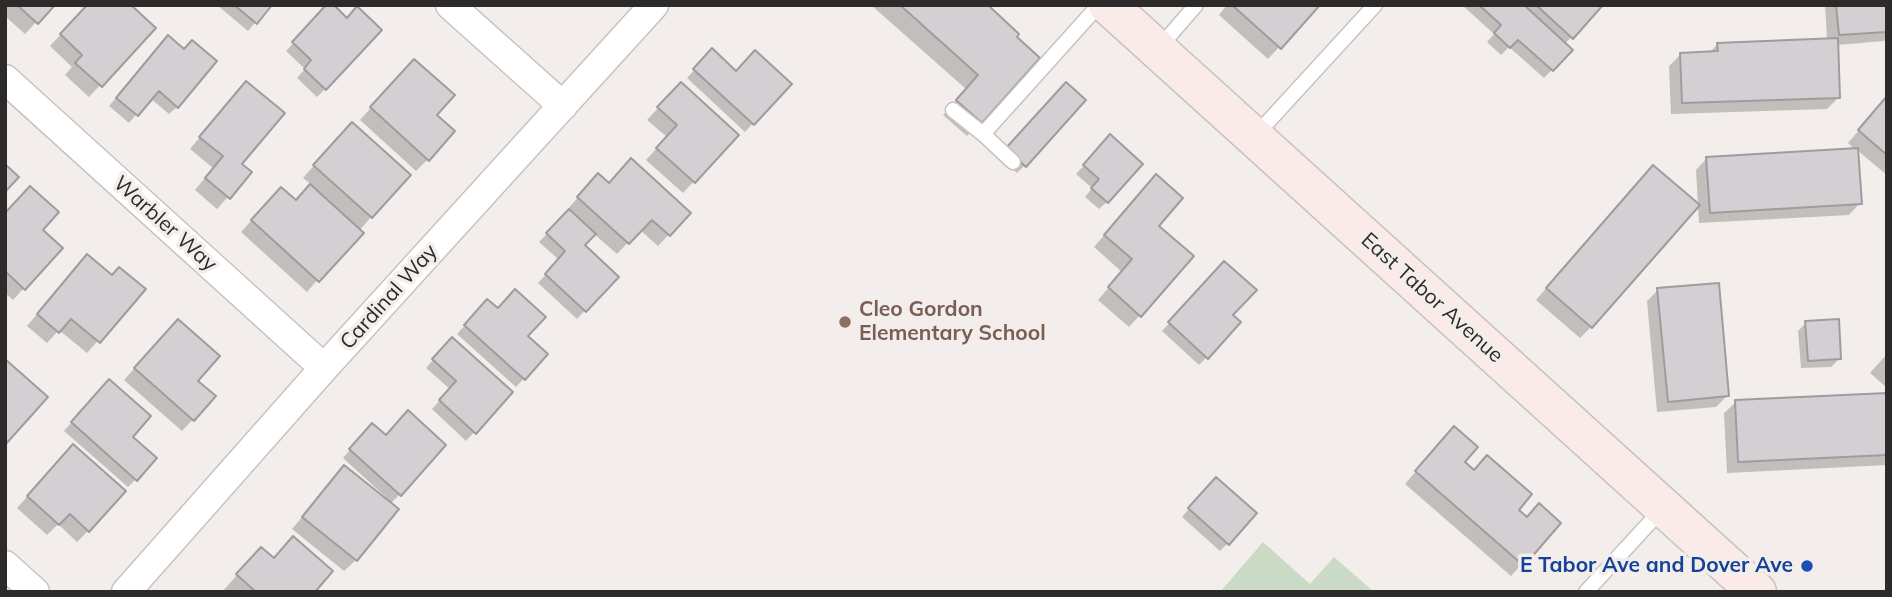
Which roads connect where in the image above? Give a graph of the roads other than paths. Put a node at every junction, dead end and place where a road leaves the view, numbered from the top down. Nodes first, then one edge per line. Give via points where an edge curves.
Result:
1 (450, 5) edge
2 (654, 5) edge
3 (1099, 5) edge
4 (1108, 5) edge
5 (1196, 5) edge
6 (1375, 5) edge
7 (1157, 50) junction
8 (5, 79) edge
9 (563, 106) junction
10 (953, 110) dead end
11 (983, 134) junction
12 (1254, 137) junction
13 (1013, 162) dead end
14 (324, 368) junction
15 (1664, 507) junction
16 (5, 565) edge
17 (35, 592) edge
18 (126, 592) edge
19 (1586, 592) edge
20 (1757, 592) edge

1 - 9 street
2 - 9 street, Cardinal Way
3 - 11 lane
4 - 7 main road, East Tabor Avenue
5 - 7 lane
6 - 12 lane
7 - 12 main road, East Tabor Avenue
8 - 14 street, Warbler Way
9 - 14 street, Cardinal Way
10 - 11 lane
11 - 13 lane
12 - 15 main road, East Tabor Avenue
14 - 18 street, Cardinal Way
15 - 19 lane
15 - 20 main road, East Tabor Avenue
16 - 17 street

